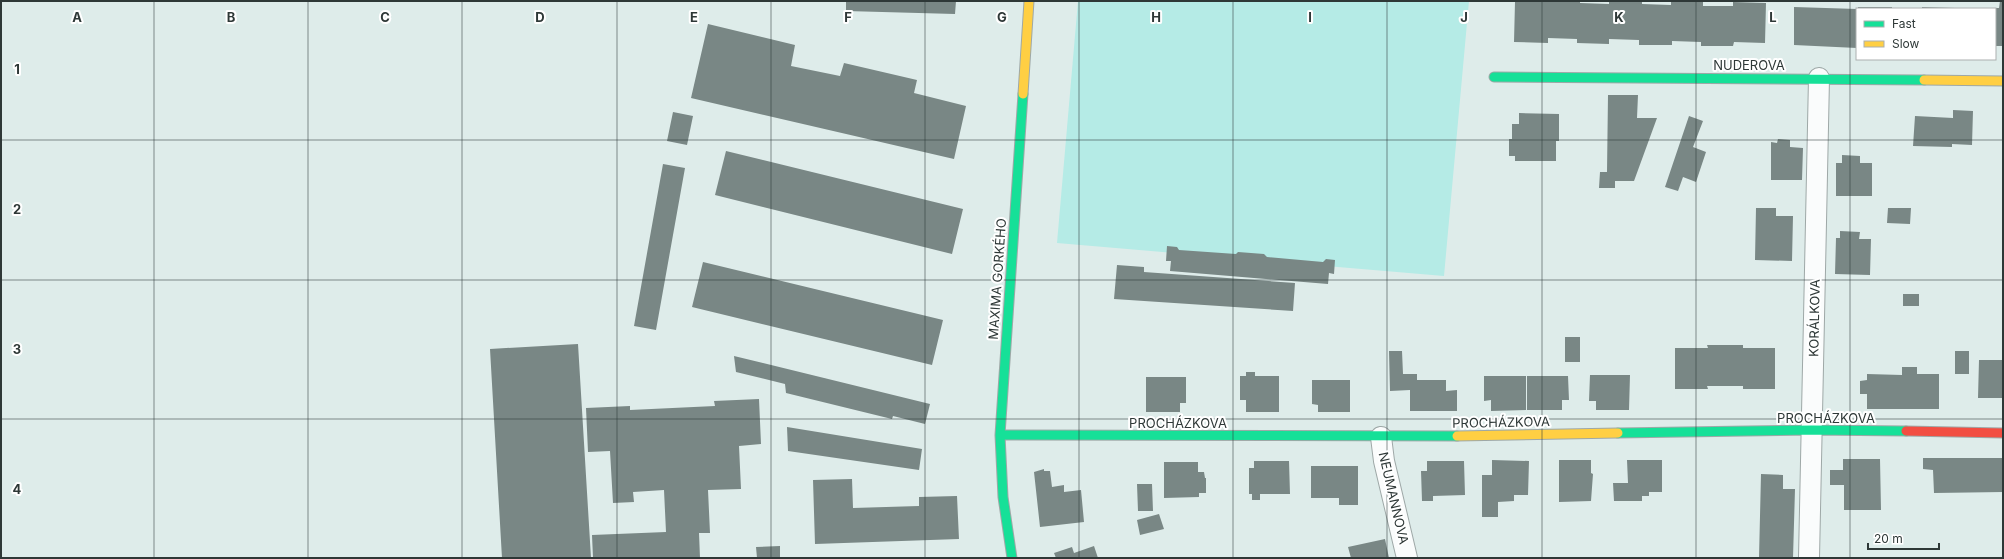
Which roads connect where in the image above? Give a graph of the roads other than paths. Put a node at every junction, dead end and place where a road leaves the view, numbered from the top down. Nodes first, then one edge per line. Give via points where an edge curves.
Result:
1 (1029, 1) edge
2 (1494, 77) dead end
3 (1819, 78) junction
4 (2003, 81) edge
5 (1812, 430) junction
6 (2003, 433) edge
7 (1000, 435) junction
8 (1381, 437) junction
9 (1012, 558) edge
10 (1407, 558) edge
11 (1809, 558) edge

1 - 7 street, MAXIMA GORKÉHO
2 - 3 street, NUDEROVA
3 - 4 street, NUDEROVA
3 - 5 street, KORÁLKOVA
5 - 6 street, PROCHÁZKOVA
5 - 8 street, PROCHÁZKOVA
5 - 11 street, KORÁLKOVA
7 - 8 street, PROCHÁZKOVA
7 - 9 street, MAXIMA GORKÉHO via 1001,491
8 - 10 street, NEUMANNOVA via 1384,461

